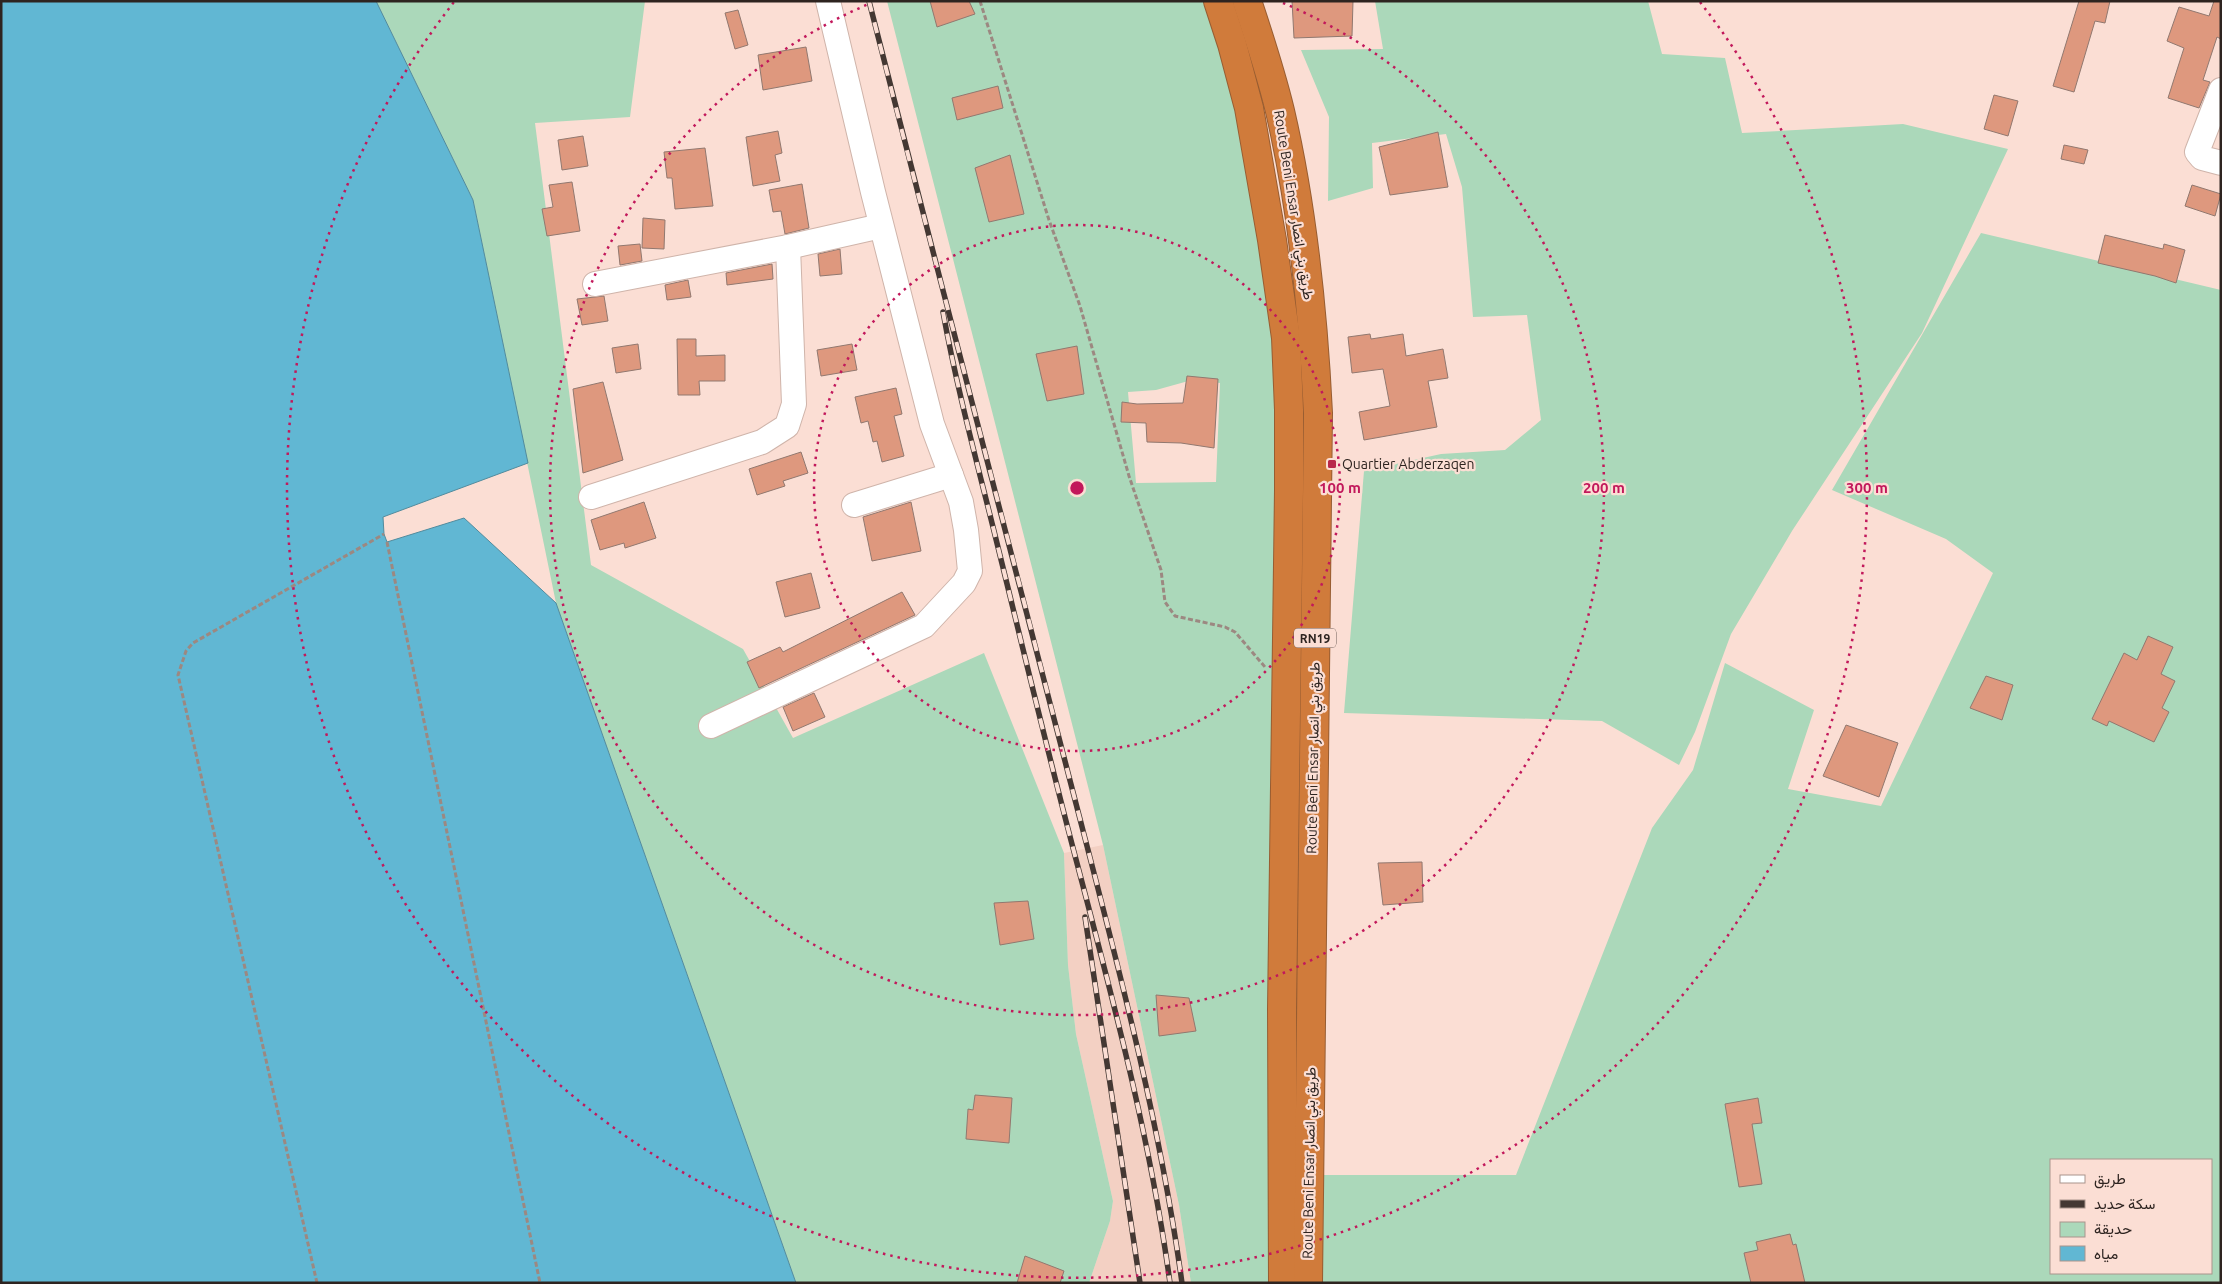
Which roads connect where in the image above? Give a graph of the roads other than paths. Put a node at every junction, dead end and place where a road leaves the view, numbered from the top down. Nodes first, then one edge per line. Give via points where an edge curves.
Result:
1 (828, 1) edge
2 (1218, 1) edge
3 (1247, 1) edge
4 (2221, 90) edge
5 (2221, 162) edge
6 (881, 226) junction
7 (788, 247) junction
8 (595, 284) dead end
9 (951, 475) junction
10 (591, 497) dead end
11 (854, 505) dead end
12 (711, 726) dead end
13 (1283, 1283) edge
14 (1308, 1283) edge

1 - 6 street
2 - 13 highway, Route Beni Ensar طريق بني انصار / RN19 via 1249,108 1286,338 1290,472 1282,1009
3 - 14 highway, Route Beni Ensar طريق بني انصار / RN19 via 1280,111 1304,247 1318,413
4 - 5 street via 2197,152 2202,158
6 - 7 street
6 - 9 street via 932,424
7 - 8 street
7 - 10 street via 794,404 787,426 762,442
9 - 11 street
9 - 12 street via 961,502 970,571 943,608 924,626

